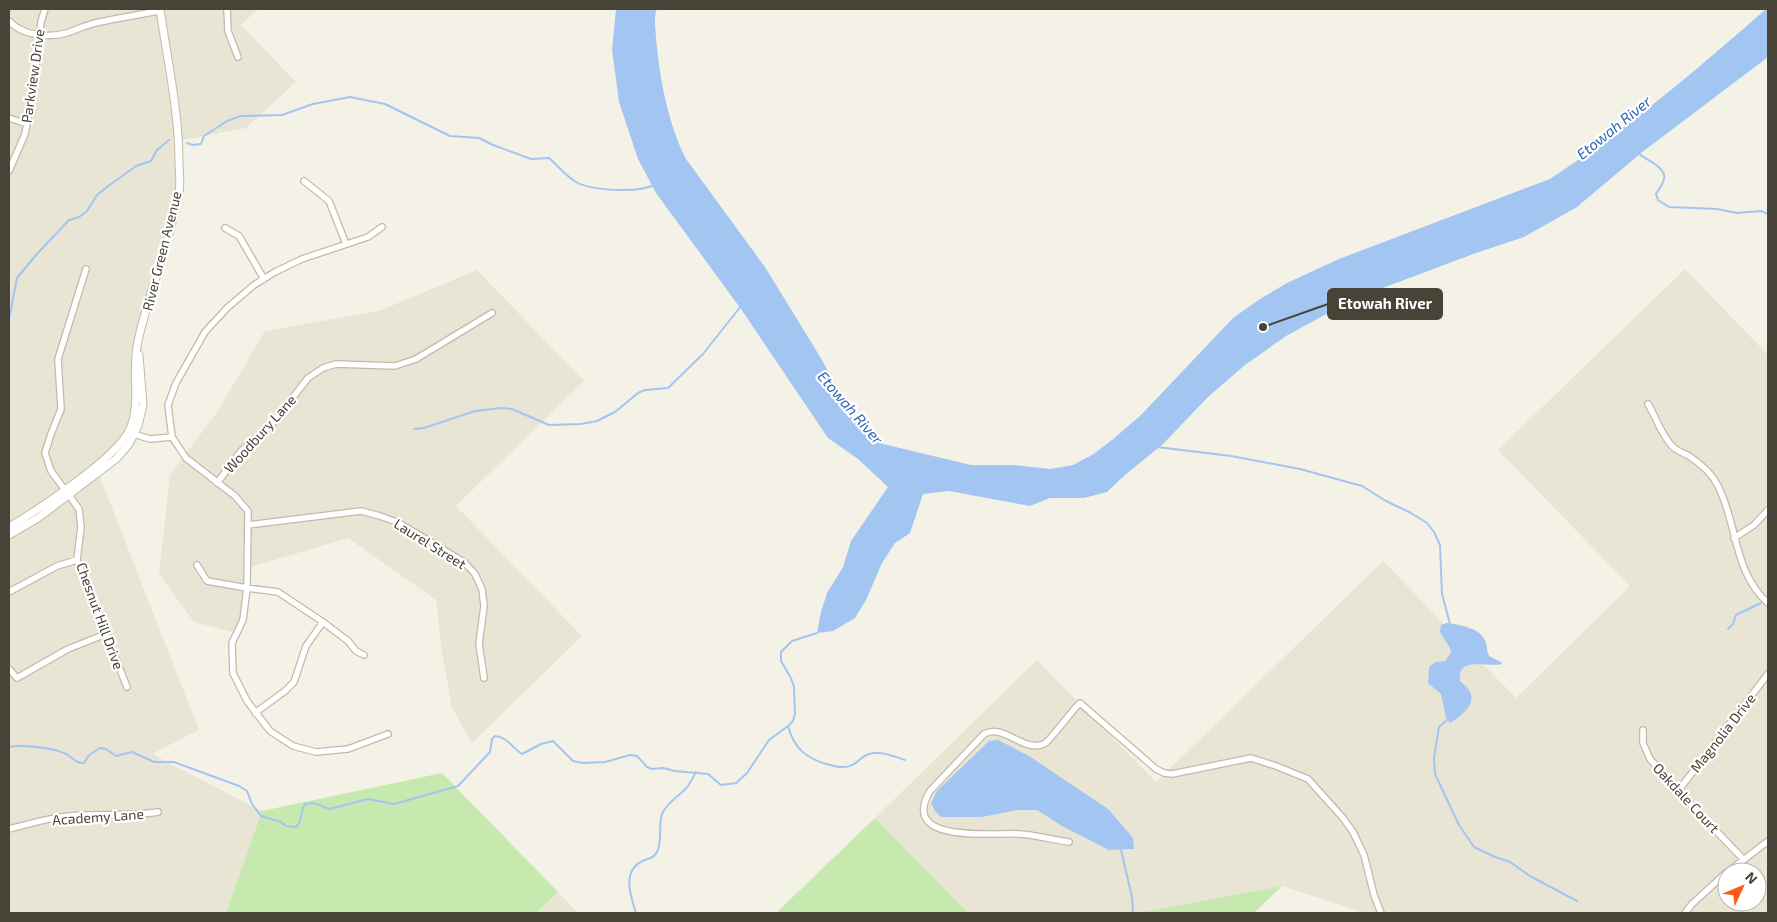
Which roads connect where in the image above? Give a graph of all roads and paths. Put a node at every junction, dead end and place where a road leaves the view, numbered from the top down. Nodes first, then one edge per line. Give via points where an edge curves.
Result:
1 (45, 9) edge
2 (227, 9) edge
3 (160, 10) edge
4 (9, 22) edge
5 (39, 35) junction
6 (238, 57) dead end
7 (9, 118) edge
8 (27, 124) junction
9 (9, 171) edge
10 (304, 181) dead end
11 (382, 227) dead end
12 (225, 228) dead end
13 (346, 244) junction
14 (86, 269) dead end
15 (264, 279) junction
16 (492, 314) dead end
17 (1648, 404) dead end
18 (131, 433) junction
19 (172, 437) junction
20 (217, 483) junction
21 (66, 492) junction
22 (1768, 510) edge
23 (248, 525) junction
24 (9, 526) edge
25 (9, 536) edge
26 (1734, 538) junction
27 (78, 560) junction
28 (197, 565) dead end
29 (247, 588) junction
30 (9, 592) edge
31 (1768, 603) edge
32 (323, 622) junction
33 (106, 634) junction
34 (364, 654) dead end
35 (9, 669) edge
36 (1768, 674) edge
37 (484, 678) dead end
38 (127, 687) dead end
39 (255, 713) junction
40 (1643, 730) dead end
41 (388, 734) dead end
42 (1678, 791) junction
43 (158, 812) dead end
44 (9, 829) edge
45 (1768, 841) edge
46 (1069, 842) dead end
47 (1743, 859) junction
48 (1739, 862) edge
49 (1717, 881) edge
50 (1381, 913) edge
51 (1685, 913) edge

1 - 5 street, Parkview Drive
2 - 6 street via 228,31
3 - 5 street via 97,22 64,34
3 - 18 street, River Green Avenue via 179,137 179,191 137,343 143,405 138,426
4 - 5 street via 29,34
5 - 8 street, Parkview Drive
7 - 8 street
8 - 9 street, Parkview Drive
10 - 13 street via 329,201
11 - 13 street via 368,237
12 - 15 street via 239,236
13 - 15 street via 302,260
14 - 21 street, Chesnut Hill Drive via 58,359 61,409 45,453 51,471
15 - 19 street via 227,308 200,340 176,383 168,405
16 - 20 street, Woodbury Lane via 416,360 395,366 336,364 323,368 308,378 270,427 242,450
17 - 26 street via 1673,447 1713,476 1722,494
18 - 19 street via 150,439
18 - 21 street, River Green Avenue via 129,444 116,459
19 - 20 street via 186,458
20 - 23 street via 235,496 248,512
21 - 24 street, River Green Avenue
21 - 25 street, River Green Avenue via 38,518
21 - 27 street, Chesnut Hill Drive via 79,509
22 - 26 street via 1754,525
23 - 29 street
23 - 37 street, Laurel Street via 361,511 400,523 464,562 482,589 484,606 478,644
26 - 31 street via 1741,564 1752,585
27 - 30 street via 57,566
27 - 33 street, Chesnut Hill Drive
28 - 29 street via 207,581
29 - 32 street via 278,592
29 - 39 street via 243,620 232,643 233,673
32 - 34 street via 356,651
32 - 39 street via 306,646 294,682
33 - 35 street via 68,649 17,678
33 - 38 street, Chesnut Hill Drive
36 - 42 street, Magnolia Drive
39 - 41 street via 270,732 293,746 316,752 348,749
40 - 42 street, Oakdale Court via 1643,743 1650,759
42 - 47 street, Oakdale Court
43 - 44 street, Academy Lane via 57,817
45 - 47 street
46 - 50 street via 1023,834 964,834 944,830 929,822 925,816 924,800 984,734 996,732 1028,744 1045,744 1080,703 1164,773 1180,773 1251,758 1308,779 1353,832 1364,855
47 - 48 street
49 - 51 street

